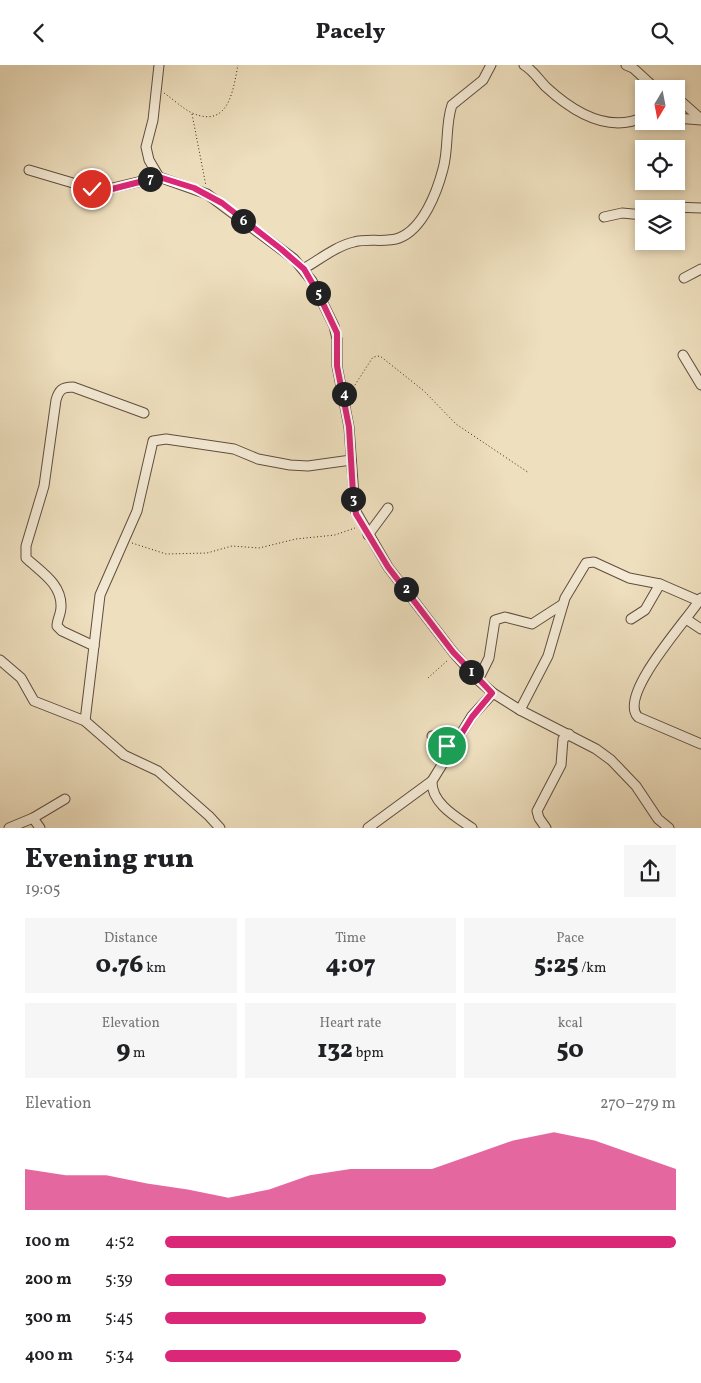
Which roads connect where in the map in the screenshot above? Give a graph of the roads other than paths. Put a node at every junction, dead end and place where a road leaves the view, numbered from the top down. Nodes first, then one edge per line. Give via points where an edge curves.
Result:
1 (159, 65) edge
2 (491, 65) edge
3 (524, 65) edge
4 (626, 65) edge
5 (646, 80) edge
6 (685, 105) edge
7 (635, 119) edge
8 (685, 119) edge
9 (701, 120) edge
10 (29, 170) dead end
11 (159, 177) junction
12 (685, 207) edge
13 (701, 208) edge
14 (635, 214) edge
15 (604, 217) dead end
16 (304, 269) junction
17 (701, 269) edge
18 (684, 278) dead end
19 (683, 355) dead end
20 (701, 385) edge
21 (144, 413) dead end
22 (351, 461) junction
23 (388, 508) dead end
24 (368, 535) junction
25 (660, 584) junction
26 (700, 599) edge
27 (564, 603) junction
28 (631, 619) dead end
29 (686, 619) junction
30 (701, 629) edge
31 (94, 646) junction
32 (0, 660) edge
33 (478, 679) junction
34 (492, 693) junction
35 (520, 710) junction
36 (85, 721) junction
37 (569, 734) junction
38 (432, 736) dead end
39 (701, 744) edge
40 (452, 749) junction
41 (432, 781) junction
42 (64, 799) dead end
43 (33, 818) junction
44 (8, 828) edge
45 (40, 828) edge
46 (220, 828) edge
47 (368, 828) edge
48 (472, 828) edge
49 (546, 828) edge
50 (669, 828) edge

1 - 11 street via 153,120 146,147
2 - 16 street via 478,85 452,105 443,169 426,210 410,231 399,238 351,242
3 - 7 street via 565,102 600,122 615,124
4 - 5 street
6 - 9 street
8 - 9 street
10 - 11 street via 100,191
11 - 16 street via 208,194
12 - 13 street
14 - 15 street
16 - 22 street via 337,333 337,366 345,400
17 - 18 street
19 - 20 street
21 - 31 street via 73,387 62,388 56,400 44,486 25,555 58,591 61,606 57,623 59,629
22 - 24 street via 354,505
22 - 31 street via 290,465 258,459 234,449 155,439 140,502 100,595
23 - 24 street
24 - 33 street via 388,567 455,655
25 - 26 street
25 - 27 street via 629,578 590,562 586,563
25 - 28 street via 645,610
26 - 29 street
27 - 33 street via 532,624 505,617 495,620 488,659
27 - 35 street via 548,656
29 - 30 street
29 - 39 street via 651,663 634,709 638,717
31 - 36 street
32 - 36 street via 21,678 34,701
33 - 34 street
34 - 35 street
34 - 40 street
35 - 37 street
36 - 46 street via 124,755 158,771
37 - 49 street via 563,739 561,765 539,803 539,818
37 - 50 street via 611,760 636,786 658,819
38 - 40 street
40 - 41 street
41 - 47 street
41 - 48 street via 433,791 443,806
42 - 43 street
43 - 44 street
43 - 45 street

